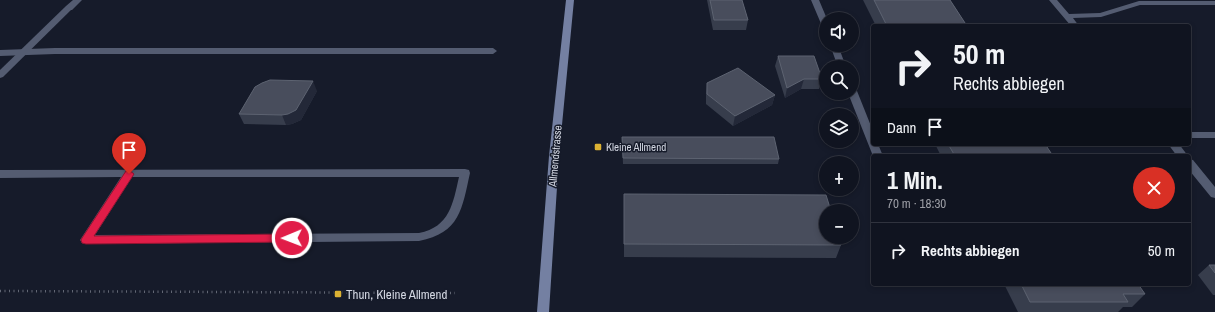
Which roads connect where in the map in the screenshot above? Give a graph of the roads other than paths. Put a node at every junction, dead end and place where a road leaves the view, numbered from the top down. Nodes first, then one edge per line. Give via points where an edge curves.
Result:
1 (78, 0) edge
2 (570, 0) edge
3 (816, 0) edge
4 (1052, 0) edge
5 (1215, 3) edge
6 (821, 12) edge
7 (1066, 16) junction
8 (1072, 24) edge
9 (493, 51) dead end
10 (0, 53) edge
11 (23, 53) junction
12 (0, 75) edge
13 (856, 100) edge
14 (1191, 135) edge
15 (1215, 135) edge
16 (871, 138) edge
17 (1175, 146) edge
18 (1181, 154) edge
19 (1191, 165) edge
20 (0, 174) edge
21 (129, 174) junction
22 (1215, 194) edge
23 (543, 312) edge

1 - 11 street
2 - 23 main road, Allmendstrasse via 555,149
3 - 6 street
4 - 7 street
5 - 7 street via 1139,3 1101,16
7 - 8 street
9 - 11 street
10 - 11 street
11 - 12 street
13 - 16 street
14 - 15 street
17 - 18 street
19 - 22 street
20 - 21 street
21 - 21 street via 86,240 419,237 435,233 448,223 466,173

